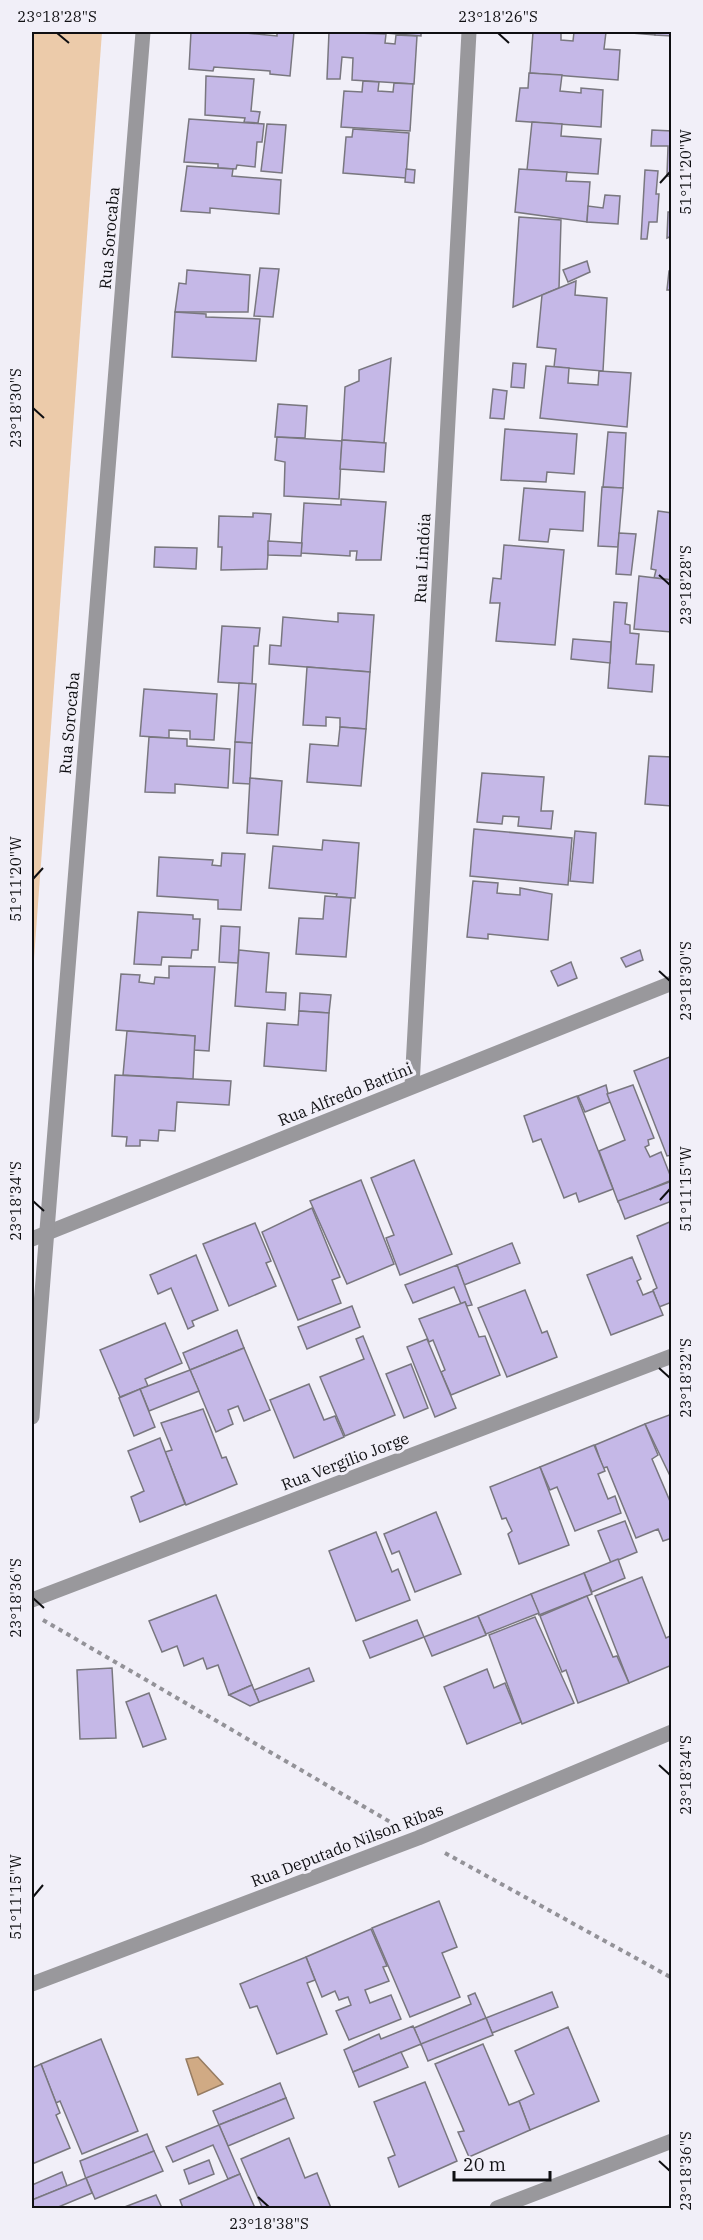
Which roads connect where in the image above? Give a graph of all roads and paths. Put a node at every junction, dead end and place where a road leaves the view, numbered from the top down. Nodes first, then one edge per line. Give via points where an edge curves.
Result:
1 (143, 32) edge
2 (469, 32) edge
3 (672, 983) edge
4 (412, 1086) junction
5 (46, 1233) junction
6 (32, 1239) edge
7 (672, 1356) edge
8 (32, 1417) edge
9 (32, 1600) edge
10 (42, 1620) dead end
11 (672, 1732) edge
12 (418, 1838) junction
13 (672, 1978) edge
14 (32, 1984) edge
15 (672, 2141) edge
16 (497, 2208) edge

1 - 5 street, Rua Sorocaba
2 - 4 street, Rua Lindóia
3 - 4 street, Rua Alfredo Battini
4 - 5 street, Rua Alfredo Battini
5 - 6 street, Rua Alfredo Battini
5 - 8 street, Rua Sorocaba
7 - 9 street, Rua Vergílio Jorge
10 - 12 path
11 - 12 street, Rua Deputado Nilson Ribas
12 - 13 path
12 - 14 street, Rua Deputado Nilson Ribas
15 - 16 street

